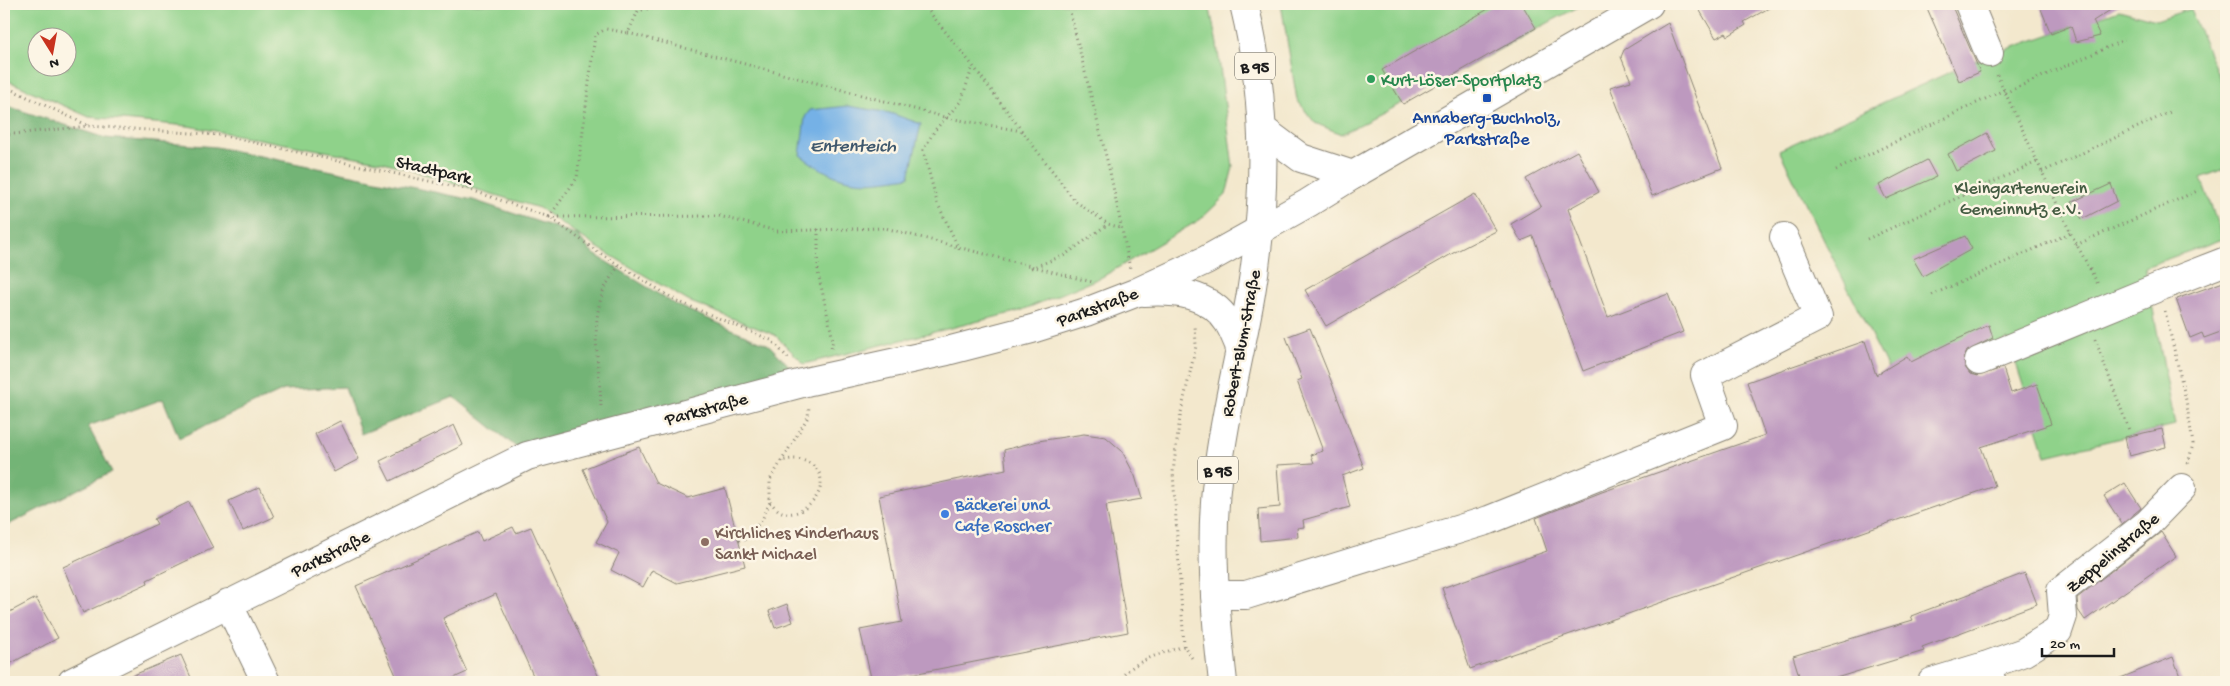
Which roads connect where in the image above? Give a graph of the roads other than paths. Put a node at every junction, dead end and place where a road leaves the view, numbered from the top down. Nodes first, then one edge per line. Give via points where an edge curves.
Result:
1 (1244, 4) edge
2 (1649, 4) edge
3 (1969, 4) edge
4 (1989, 53) road end
5 (1262, 128) junction
6 (1353, 175) junction
7 (1260, 230) junction
8 (1784, 237) dead end
9 (2226, 261) edge
10 (1134, 293) junction
11 (1240, 347) junction
12 (1979, 361) dead end
13 (2182, 488) road end
14 (1215, 595) junction
15 (228, 603) junction
16 (1989, 674) edge
17 (72, 682) edge
18 (266, 682) edge
19 (1222, 682) edge
20 (1932, 682) edge

1 - 5 street, Robert-Blum-Straße / B 95
2 - 6 street, Parkstraße
3 - 4 street
5 - 6 street via 1301,158
5 - 7 street, Robert-Blum-Straße / B 95
6 - 7 street, Parkstraße
7 - 10 street, Parkstraße via 1206,260
7 - 11 street, Robert-Blum-Straße / B 95
8 - 14 street via 1818,317 1705,375 1723,426 1489,520 1246,595
9 - 12 street
10 - 11 street via 1179,292 1206,302 1228,322
10 - 15 street, Parkstraße via 1032,329 818,379 527,456
11 - 14 street, Robert-Blum-Straße / B 95 via 1217,473
13 - 16 street, Zeppelinstraße via 2148,523 2061,591 2063,616 2058,631
14 - 19 street, Robert-Blum-Straße / B 95
15 - 17 street, Parkstraße
15 - 18 street
16 - 20 street, Zeppelinstraße

